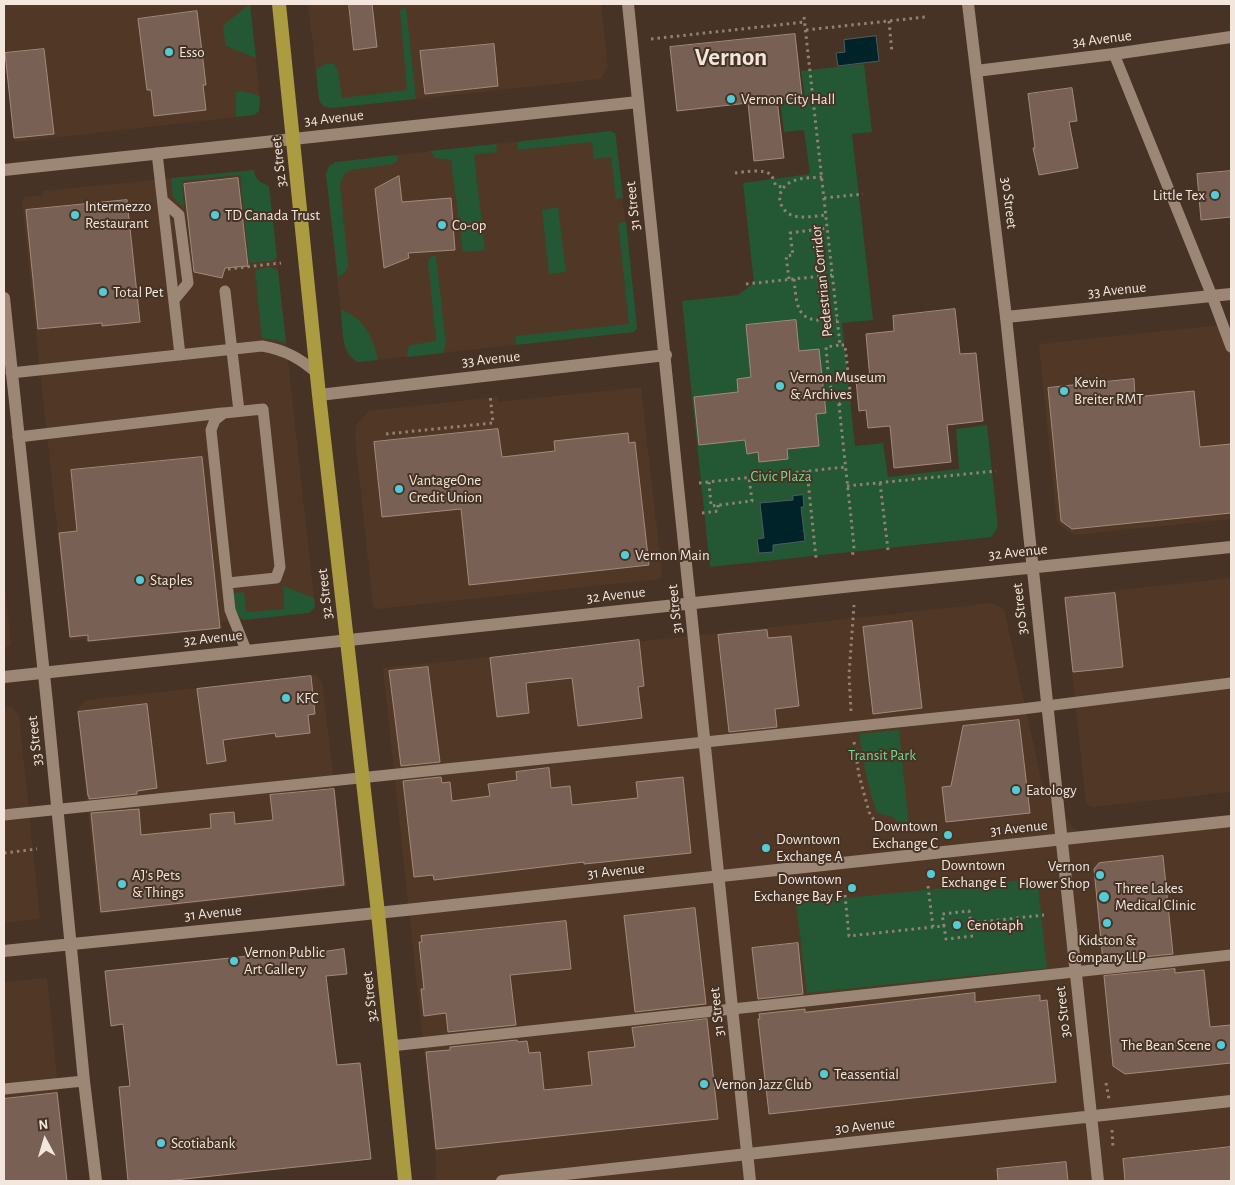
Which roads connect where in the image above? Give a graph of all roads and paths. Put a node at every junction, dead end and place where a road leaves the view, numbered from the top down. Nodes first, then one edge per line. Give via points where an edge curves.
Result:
1 (279, 4) edge
2 (628, 4) edge
3 (968, 4) edge
4 (804, 17) dead end
5 (925, 17) dead end
6 (889, 21) junction
7 (805, 22) junction
8 (806, 30) junction
9 (1231, 37) edge
10 (651, 39) dead end
11 (892, 53) dead end
12 (1114, 54) junction
13 (976, 70) junction
14 (638, 102) junction
15 (293, 139) junction
16 (157, 153) junction
17 (4, 170) edge
18 (735, 173) dead end
19 (822, 176) junction
20 (783, 187) junction
21 (863, 194) dead end
22 (824, 198) junction
23 (163, 200) junction
24 (826, 215) junction
25 (827, 228) junction
26 (280, 263) dead end
27 (228, 269) dead end
28 (832, 274) junction
29 (789, 279) junction
30 (794, 279) junction
31 (746, 284) dead end
32 (225, 291) dead end
33 (1231, 294) edge
34 (1212, 296) junction
35 (4, 298) edge
36 (174, 300) junction
37 (1006, 317) junction
38 (837, 320) junction
39 (840, 345) junction
40 (1231, 346) edge
41 (232, 349) junction
42 (180, 354) junction
43 (666, 356) junction
44 (11, 373) junction
45 (318, 374) junction
46 (319, 395) junction
47 (490, 395) dead end
48 (839, 405) junction
49 (239, 411) junction
50 (224, 413) junction
51 (10, 423) edge
52 (386, 434) dead end
53 (18, 437) junction
54 (845, 467) junction
55 (807, 471) junction
56 (996, 471) dead end
57 (749, 478) junction
58 (709, 482) junction
59 (699, 483) dead end
60 (880, 483) junction
61 (848, 486) junction
62 (718, 505) junction
63 (702, 513) dead end
64 (1231, 547) edge
65 (888, 550) dead end
66 (816, 558) dead end
67 (852, 558) dead end
68 (1032, 567) junction
69 (228, 583) junction
70 (691, 603) junction
71 (346, 640) junction
72 (246, 650) junction
73 (44, 673) junction
74 (4, 678) edge
75 (1231, 683) edge
76 (1047, 705) junction
77 (706, 742) junction
78 (362, 777) junction
79 (57, 809) junction
80 (4, 816) edge
81 (1231, 821) edge
82 (1061, 840) junction
83 (37, 848) dead end
84 (4, 852) edge
85 (719, 877) junction
86 (928, 886) dead end
87 (845, 896) dead end
88 (378, 913) junction
89 (1044, 915) dead end
90 (971, 923) junction
91 (944, 926) junction
92 (933, 927) junction
93 (71, 944) junction
94 (4, 951) edge
95 (1231, 955) edge
96 (1075, 972) junction
97 (733, 1009) junction
98 (391, 1046) junction
99 (84, 1080) junction
100 (4, 1089) edge
101 (1231, 1101) edge
102 (1090, 1117) junction
103 (748, 1156) junction
104 (96, 1181) edge
105 (405, 1181) edge
106 (502, 1181) edge
107 (750, 1181) edge
108 (1098, 1181) edge

1 - 15 highway, 32 Street
2 - 14 street, 31 Street
3 - 13 street, 30 Street
4 - 7 path, Pedestrian Corridor
5 - 6 path
6 - 8 path
6 - 11 path
7 - 8 path, Pedestrian Corridor
7 - 10 path
8 - 19 path, Pedestrian Corridor
9 - 12 street, 34 Avenue
12 - 13 street, 34 Avenue
12 - 34 lane
13 - 37 street, 30 Street
14 - 15 street, 34 Avenue
14 - 43 street, 31 Street
15 - 16 street, 34 Avenue
15 - 45 highway, 32 Street
16 - 17 street, 34 Avenue
16 - 23 lane
18 - 20 path via 768,172 776,186
19 - 20 path via 799,179
19 - 22 path, Pedestrian Corridor
20 - 24 path via 780,203 792,215
21 - 22 path
22 - 24 path, Pedestrian Corridor
23 - 36 lane
23 - 36 lane via 179,215 188,283
24 - 25 path, Pedestrian Corridor
25 - 28 path, Pedestrian Corridor
25 - 29 path via 790,233 793,255 786,256
26 - 27 path
28 - 30 path
28 - 38 path, Pedestrian Corridor
29 - 30 path
29 - 31 path
30 - 38 path via 796,304 803,315 812,320
32 - 41 lane
33 - 34 street, 33 Avenue
34 - 37 street, 33 Avenue
34 - 40 lane
35 - 44 street, 33 Street
36 - 42 lane
37 - 68 street, 30 Street
38 - 39 path, Pedestrian Corridor
39 - 48 path via 845,345 850,391
39 - 48 path, Pedestrian Corridor via 826,347 829,383
41 - 42 lane
41 - 45 lane via 262,346 278,349 303,361
41 - 49 lane
42 - 44 lane
43 - 46 street, 33 Avenue
43 - 70 street, 31 Street
44 - 51 street, 33 Street
45 - 46 highway, 32 Street
46 - 71 highway, 32 Street
47 - 52 path via 493,423
48 - 54 path, Pedestrian Corridor
49 - 50 lane
49 - 69 lane via 263,408 280,567 276,578
50 - 53 lane
50 - 69 lane via 214,420 212,430
51 - 53 street, 33 Street
53 - 73 street, 33 Street
54 - 55 path
54 - 61 path, Pedestrian Corridor
55 - 57 path
55 - 66 path
56 - 60 path
57 - 58 path
57 - 62 path via 752,501
58 - 59 path
58 - 62 path via 711,506
60 - 61 path
60 - 65 path
61 - 67 path, Pedestrian Corridor via 854,546
62 - 63 path via 718,511
64 - 68 street, 32 Avenue
68 - 70 street, 32 Avenue
68 - 76 street, 30 Street
69 - 72 lane via 230,610
70 - 71 street, 32 Avenue
70 - 77 street, 31 Street
71 - 72 street, 32 Avenue
71 - 78 highway, 32 Street
72 - 73 street, 32 Avenue
73 - 74 street, 32 Avenue
73 - 79 street, 33 Street
75 - 76 lane
76 - 77 lane
76 - 82 street, 30 Street
77 - 78 lane
77 - 85 street, 31 Street
78 - 79 lane
78 - 88 highway, 32 Street
79 - 80 lane
79 - 93 street, 33 Street
81 - 82 street, 31 Avenue
82 - 85 street, 31 Avenue
82 - 96 street, 30 Street
83 - 84 path
85 - 88 street, 31 Avenue
85 - 97 street, 31 Street
86 - 92 path
87 - 92 path via 849,936
88 - 93 street, 31 Avenue
88 - 98 highway, 32 Street
89 - 90 path
90 - 91 path via 970,911 942,914
90 - 91 path via 973,936 946,939
91 - 92 path
93 - 94 street, 31 Avenue
93 - 99 street, 33 Street
95 - 96 lane
96 - 97 lane
96 - 102 street, 30 Street
97 - 98 lane
97 - 103 street, 31 Street
98 - 105 highway, 32 Street
99 - 100 lane
99 - 104 street, 33 Street
101 - 102 street, 30 Avenue
102 - 103 street, 30 Avenue
102 - 108 street, 30 Street
103 - 106 street, 30 Avenue
103 - 107 street, 31 Street

